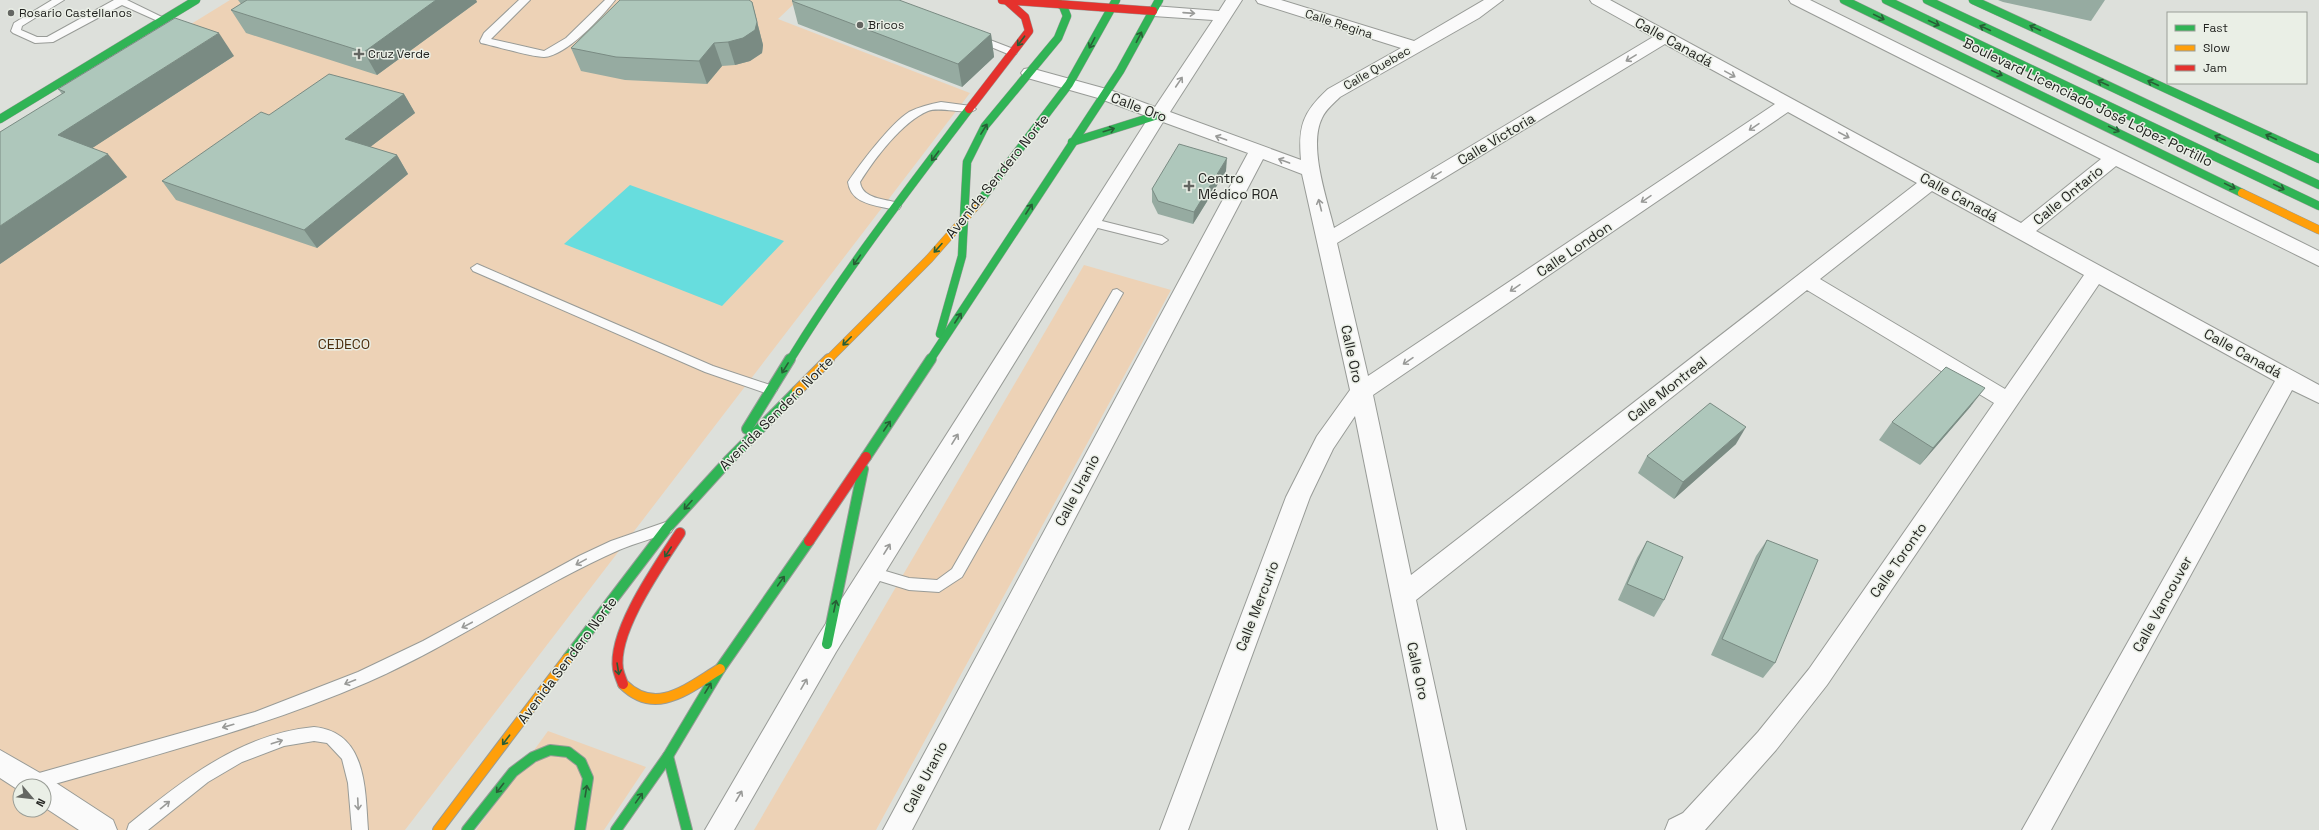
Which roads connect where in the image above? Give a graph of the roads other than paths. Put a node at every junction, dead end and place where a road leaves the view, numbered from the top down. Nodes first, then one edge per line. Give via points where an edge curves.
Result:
1 (59, 0) edge
2 (196, 0) edge
3 (525, 0) edge
4 (610, 0) edge
5 (1002, 0) edge
6 (1006, 0) edge
7 (1053, 0) edge
8 (1116, 0) edge
9 (1234, 0) edge
10 (1264, 0) edge
11 (1495, 0) edge
12 (1598, 0) edge
13 (1797, 0) edge
14 (1844, 0) edge
15 (1886, 0) edge
16 (1927, 0) edge
17 (1973, 0) edge
18 (120, 1) edge
19 (1156, 5) edge
20 (1063, 6) junction
21 (1110, 8) junction
22 (1224, 16) junction
23 (163, 20) junction
24 (969, 35) edge
25 (1665, 38) junction
26 (1414, 47) junction
27 (1950, 50) junction
28 (1012, 52) junction
29 (1926, 64) junction
30 (1030, 73) junction
31 (1069, 84) junction
32 (1104, 94) junction
33 (1786, 105) junction
34 (971, 109) junction
35 (1158, 115) junction
36 (0, 119) edge
37 (1072, 142) junction
38 (1258, 151) junction
39 (2114, 158) junction
40 (2319, 159) edge
41 (1311, 170) junction
42 (1932, 182) junction
43 (2319, 184) edge
44 (2269, 205) junction
45 (895, 206) junction
46 (2319, 206) edge
47 (964, 219) junction
48 (1090, 222) junction
49 (2247, 224) junction
50 (2319, 230) edge
51 (2023, 232) junction
52 (1162, 240) dead end
53 (1328, 240) junction
54 (2319, 259) edge
55 (477, 268) dead end
56 (2096, 273) junction
57 (1806, 280) junction
58 (1117, 293) dead end
59 (934, 355) junction
60 (2288, 377) junction
61 (771, 390) junction
62 (1361, 392) junction
63 (2319, 395) edge
64 (2008, 401) junction
65 (865, 459) junction
66 (728, 461) junction
67 (666, 528) junction
68 (872, 573) junction
69 (1403, 596) junction
70 (827, 644) junction
71 (720, 669) junction
72 (668, 756) junction
73 (0, 762) edge
74 (24, 778) edge
75 (52, 782) edge
76 (52, 797) edge
77 (103, 830) edge
78 (135, 830) edge
79 (360, 830) edge
80 (438, 830) edge
81 (467, 830) edge
82 (580, 830) edge
83 (616, 830) edge
84 (687, 830) edge
85 (719, 830) edge
86 (897, 830) edge
87 (1174, 830) edge
88 (1452, 830) edge
89 (1679, 830) edge
90 (2036, 830) edge

1 - 18 lane via 22,20 16,31 35,40 49,40
2 - 23 main road
3 - 4 lane via 487,35 485,41 551,54
5 - 6 main road
6 - 20 main road
6 -> 28 main road via 1028,20 1028,31
7 - 20 main road
8 - 21 main road, Avenida Sendero Norte
9 - 22 street
10 - 26 street, Calle Regina
11 - 26 street, Calle Quebec
12 - 25 street, Calle Canadá
13 - 29 street
14 -> 27 main road, Boulevard Licenciado José López Portillo
15 -> 46 main road, Boulevard Licenciado José López Portillo
43 -> 16 main road, Boulevard Licenciado José López Portillo
40 -> 17 main road
18 - 23 lane
19 - 21 main road
19 -> 22 street
32 -> 19 main road via 1130,55
20 - 21 main road
20 - 30 main road via 1067,16 1058,38
21 -> 31 main road, Avenida Sendero Norte
35 -> 22 street
23 - 36 main road
24 - 28 lane
25 -> 33 street, Calle Canadá
25 -> 53 street, Calle Victoria
26 - 41 street, Calle Quebec via 1334,93 1319,106 1313,115 1308,133
27 - 29 street
27 -> 44 main road, Boulevard Licenciado José López Portillo
28 - 34 main road
29 - 39 street
30 - 31 street, Calle Oro
47 -> 30 main road via 967,162 973,143
31 - 32 street, Calle Oro
31 - 47 main road, Avenida Sendero Norte via 1007,169
32 - 35 street, Calle Oro
32 - 37 main road
33 -> 42 street, Calle Canadá
33 -> 62 street, Calle London
34 -> 45 main road via 954,136
34 - 45 lane via 942,105 912,115 902,123 862,170 854,182 855,190 861,197
37 -> 35 main road
38 -> 35 street, Calle Oro
35 - 48 street
59 -> 37 main road
41 -> 38 street, Calle Oro
38 - 86 street, Calle Uranio
39 - 49 street
39 - 51 street, Calle Ontario
53 -> 41 street, Calle Oro
42 - 51 street, Calle Canadá
42 - 57 street, Calle Montreal
44 - 49 street
44 - 50 main road, Boulevard Licenciado José López Portillo
45 -> 61 main road via 818,314
47 - 59 main road via 962,256
47 -> 66 main road, Avenida Sendero Norte via 929,259
48 - 52 lane
68 -> 48 street
49 - 54 street
51 - 56 street, Calle Canadá
53 - 62 street, Calle Oro
55 - 61 lane via 709,369
56 - 60 street, Calle Canadá
56 - 64 street, Calle Toronto
57 - 64 street
57 - 69 street, Calle Montreal
58 - 68 lane via 957,573 939,586 908,584
65 -> 59 main road
60 - 63 street, Calle Canadá
60 - 90 street, Calle Vancouver
61 - 66 main road
62 - 69 street, Calle Oro
62 - 87 street, Calle Mercurio via 1323,444 1298,497
64 - 89 street, Calle Toronto via 1818,677 1767,741 1693,823
70 -> 65 main road
71 -> 65 main road
66 -> 67 main road, Avenida Sendero Norte
66 -> 71 main road via 664,558 640,601 618,648 616,669 625,689 638,698 652,701 669,697
67 -> 75 lane via 590,557 428,646 363,677 254,719
67 -> 80 main road, Avenida Sendero Norte
68 - 70 street
69 - 88 street, Calle Oro
85 -> 70 street
72 -> 71 main road
83 -> 72 main road
72 - 84 main road
73 - 74 street
76 - 77 street
78 -> 79 lane via 213,769 244,753 302,734 327,735 339,743 348,754 358,796
82 -> 81 main road via 588,778 581,762 568,752 550,750 533,757 513,772

